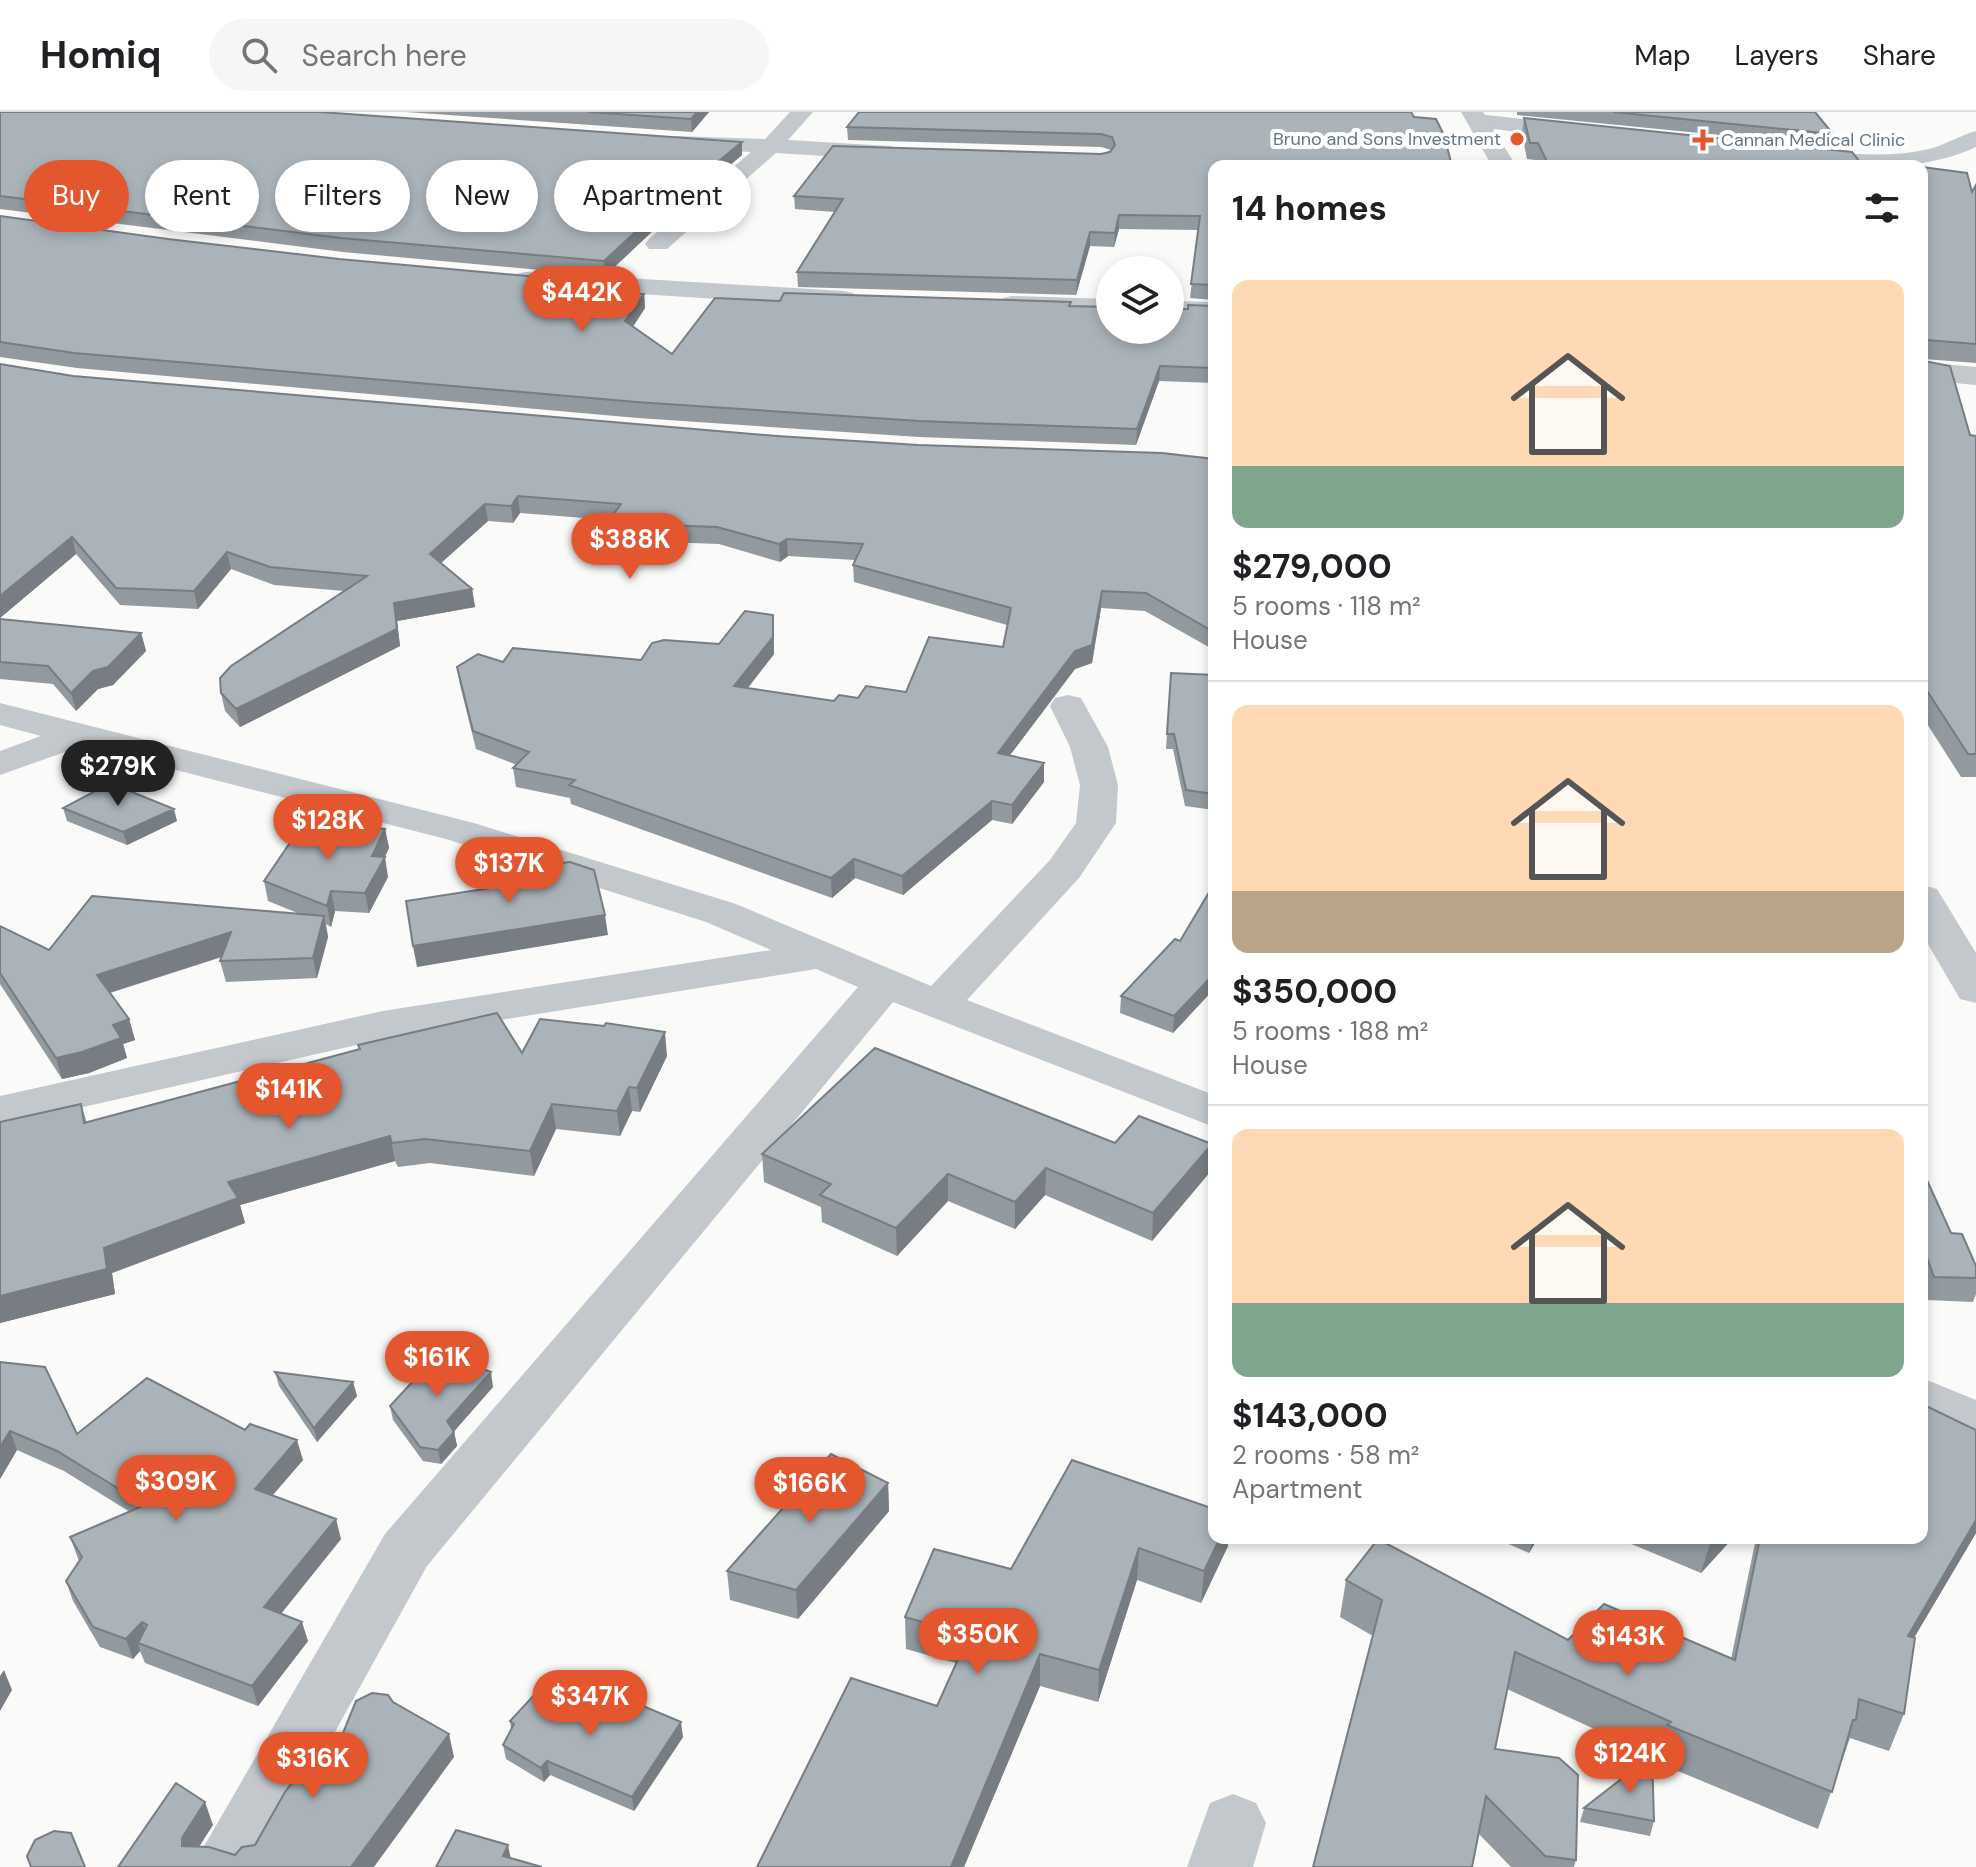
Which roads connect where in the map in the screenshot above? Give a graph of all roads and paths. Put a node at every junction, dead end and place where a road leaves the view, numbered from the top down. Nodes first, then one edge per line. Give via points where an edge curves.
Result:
1 (802, 112) edge
2 (1475, 117) edge
3 (1601, 135) edge
4 (1976, 138) edge
5 (666, 140) edge
6 (771, 146) junction
7 (1772, 153) edge
8 (906, 154) edge
9 (1925, 158) junction
10 (1500, 160) edge
11 (1969, 168) dead end
12 (658, 244) dead end
13 (495, 277) edge
14 (865, 299) edge
15 (988, 303) edge
16 (1096, 307) edge
17 (1184, 309) edge
18 (1208, 310) edge
19 (1928, 372) edge
20 (1976, 376) edge
21 (1068, 706) dead end
22 (0, 714) edge
23 (77, 735) junction
24 (0, 764) edge
25 (1928, 908) edge
26 (821, 955) junction
27 (1973, 980) edge
28 (885, 983) junction
29 (938, 1005) junction
30 (1208, 1110) edge
31 (0, 1111) edge
32 (1928, 1401) edge
33 (1976, 1424) edge
34 (225, 1867) edge

1 - 6 street
2 - 3 street
2 - 10 street
4 - 9 street
5 - 6 street
6 - 8 street
6 - 12 street
7 - 9 street
9 - 11 street
13 - 14 street
15 - 16 street
17 - 18 street
19 - 20 street
21 - 29 street via 1089,747 1099,785 1096,823 1065,869
22 - 23 street
23 - 24 street
23 - 26 street via 460,831 721,913
25 - 27 street
26 - 28 street
26 - 31 street via 383,1025
28 - 29 street
28 - 34 street via 406,1550
29 - 30 street
32 - 33 street

